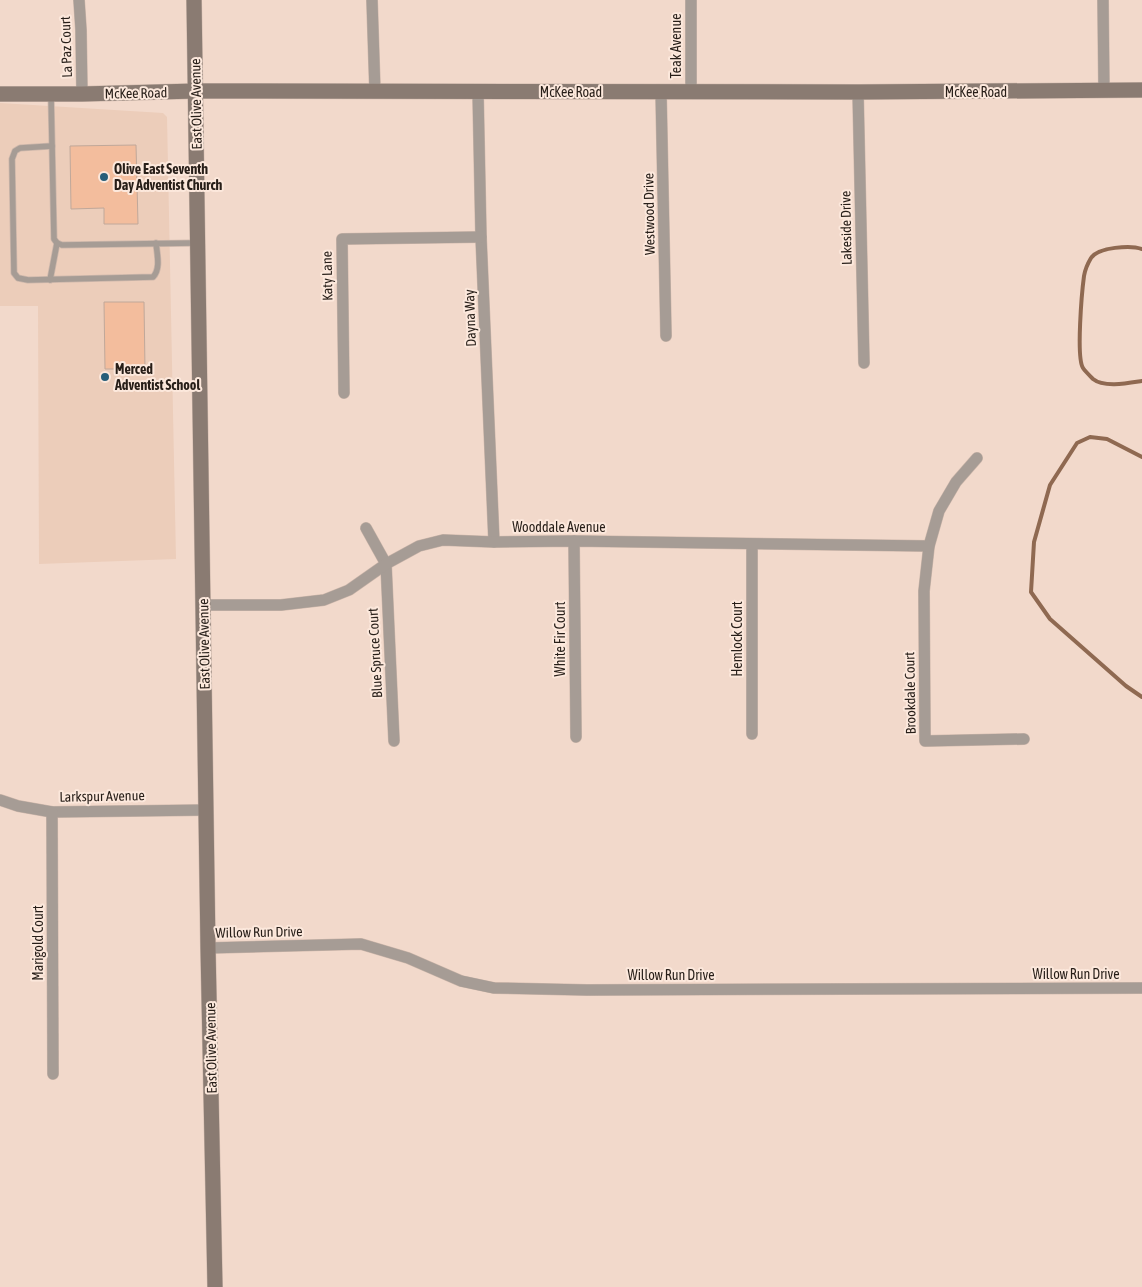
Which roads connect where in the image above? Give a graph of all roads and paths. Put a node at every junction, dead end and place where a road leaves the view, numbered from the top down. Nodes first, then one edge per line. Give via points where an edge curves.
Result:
1 (79, 0) edge
2 (194, 0) edge
3 (372, 0) edge
4 (691, 0) edge
5 (1103, 0) edge
6 (1142, 90) edge
7 (196, 91) junction
8 (1104, 91) junction
9 (375, 92) junction
10 (478, 92) junction
11 (661, 92) junction
12 (691, 92) junction
13 (858, 92) junction
14 (0, 94) edge
15 (51, 94) junction
16 (82, 94) junction
17 (52, 146) junction
18 (481, 237) junction
19 (198, 242) junction
20 (57, 243) junction
21 (156, 243) junction
22 (50, 280) junction
23 (666, 336) dead end
24 (864, 363) dead end
25 (344, 393) dead end
26 (977, 458) dead end
27 (366, 528) dead end
28 (574, 541) junction
29 (494, 542) junction
30 (752, 544) junction
31 (929, 546) junction
32 (386, 564) junction
33 (204, 605) junction
34 (752, 734) dead end
35 (576, 737) dead end
36 (1024, 740) dead end
37 (394, 741) dead end
38 (0, 800) edge
39 (207, 810) junction
40 (52, 812) junction
41 (208, 948) junction
42 (1142, 988) edge
43 (53, 1074) dead end
44 (215, 1287) edge

1 - 16 street, La Paz Court
2 - 7 main road, East Olive Avenue
3 - 9 street
4 - 12 street, Teak Avenue
5 - 8 street
6 - 8 main road, McKee Road
7 - 9 main road, McKee Road
7 - 16 main road, McKee Road
7 - 19 main road, East Olive Avenue
8 - 13 main road, McKee Road
9 - 10 main road, McKee Road
10 - 11 main road, McKee Road
10 - 18 street, Dayna Way
11 - 12 main road, McKee Road
11 - 23 street, Westwood Drive
12 - 13 main road, McKee Road
13 - 24 street, Lakeside Drive
14 - 15 main road, McKee Road
15 - 16 main road, McKee Road
15 - 17 lane
17 - 20 lane via 54,239
17 - 22 lane via 20,148 12,159 14,273 18,278 28,280
18 - 25 street, Katy Lane via 342,239
18 - 29 street, Dayna Way
19 - 21 lane
19 - 33 main road, East Olive Avenue
20 - 21 lane
20 - 22 lane
21 - 22 lane via 158,272 153,277
26 - 31 street via 956,482 940,511
27 - 32 street
28 - 29 street, Wooddale Avenue
28 - 30 street, Wooddale Avenue
28 - 35 street, White Fir Court
29 - 32 street, Wooddale Avenue via 442,540 419,546
30 - 31 street, Wooddale Avenue
30 - 34 street, Hemlock Court
31 - 36 street, Brookdale Court via 924,591 925,740
32 - 33 street, Wooddale Avenue via 349,590 324,600 281,605
32 - 37 street, Blue Spruce Court
33 - 39 main road, East Olive Avenue
38 - 40 street, Larkspur Avenue
39 - 40 street, Larkspur Avenue
39 - 41 main road, East Olive Avenue
40 - 43 street, Marigold Court
41 - 42 street, Willow Run Drive via 361,944 408,958 461,981 494,988
41 - 44 main road, East Olive Avenue

